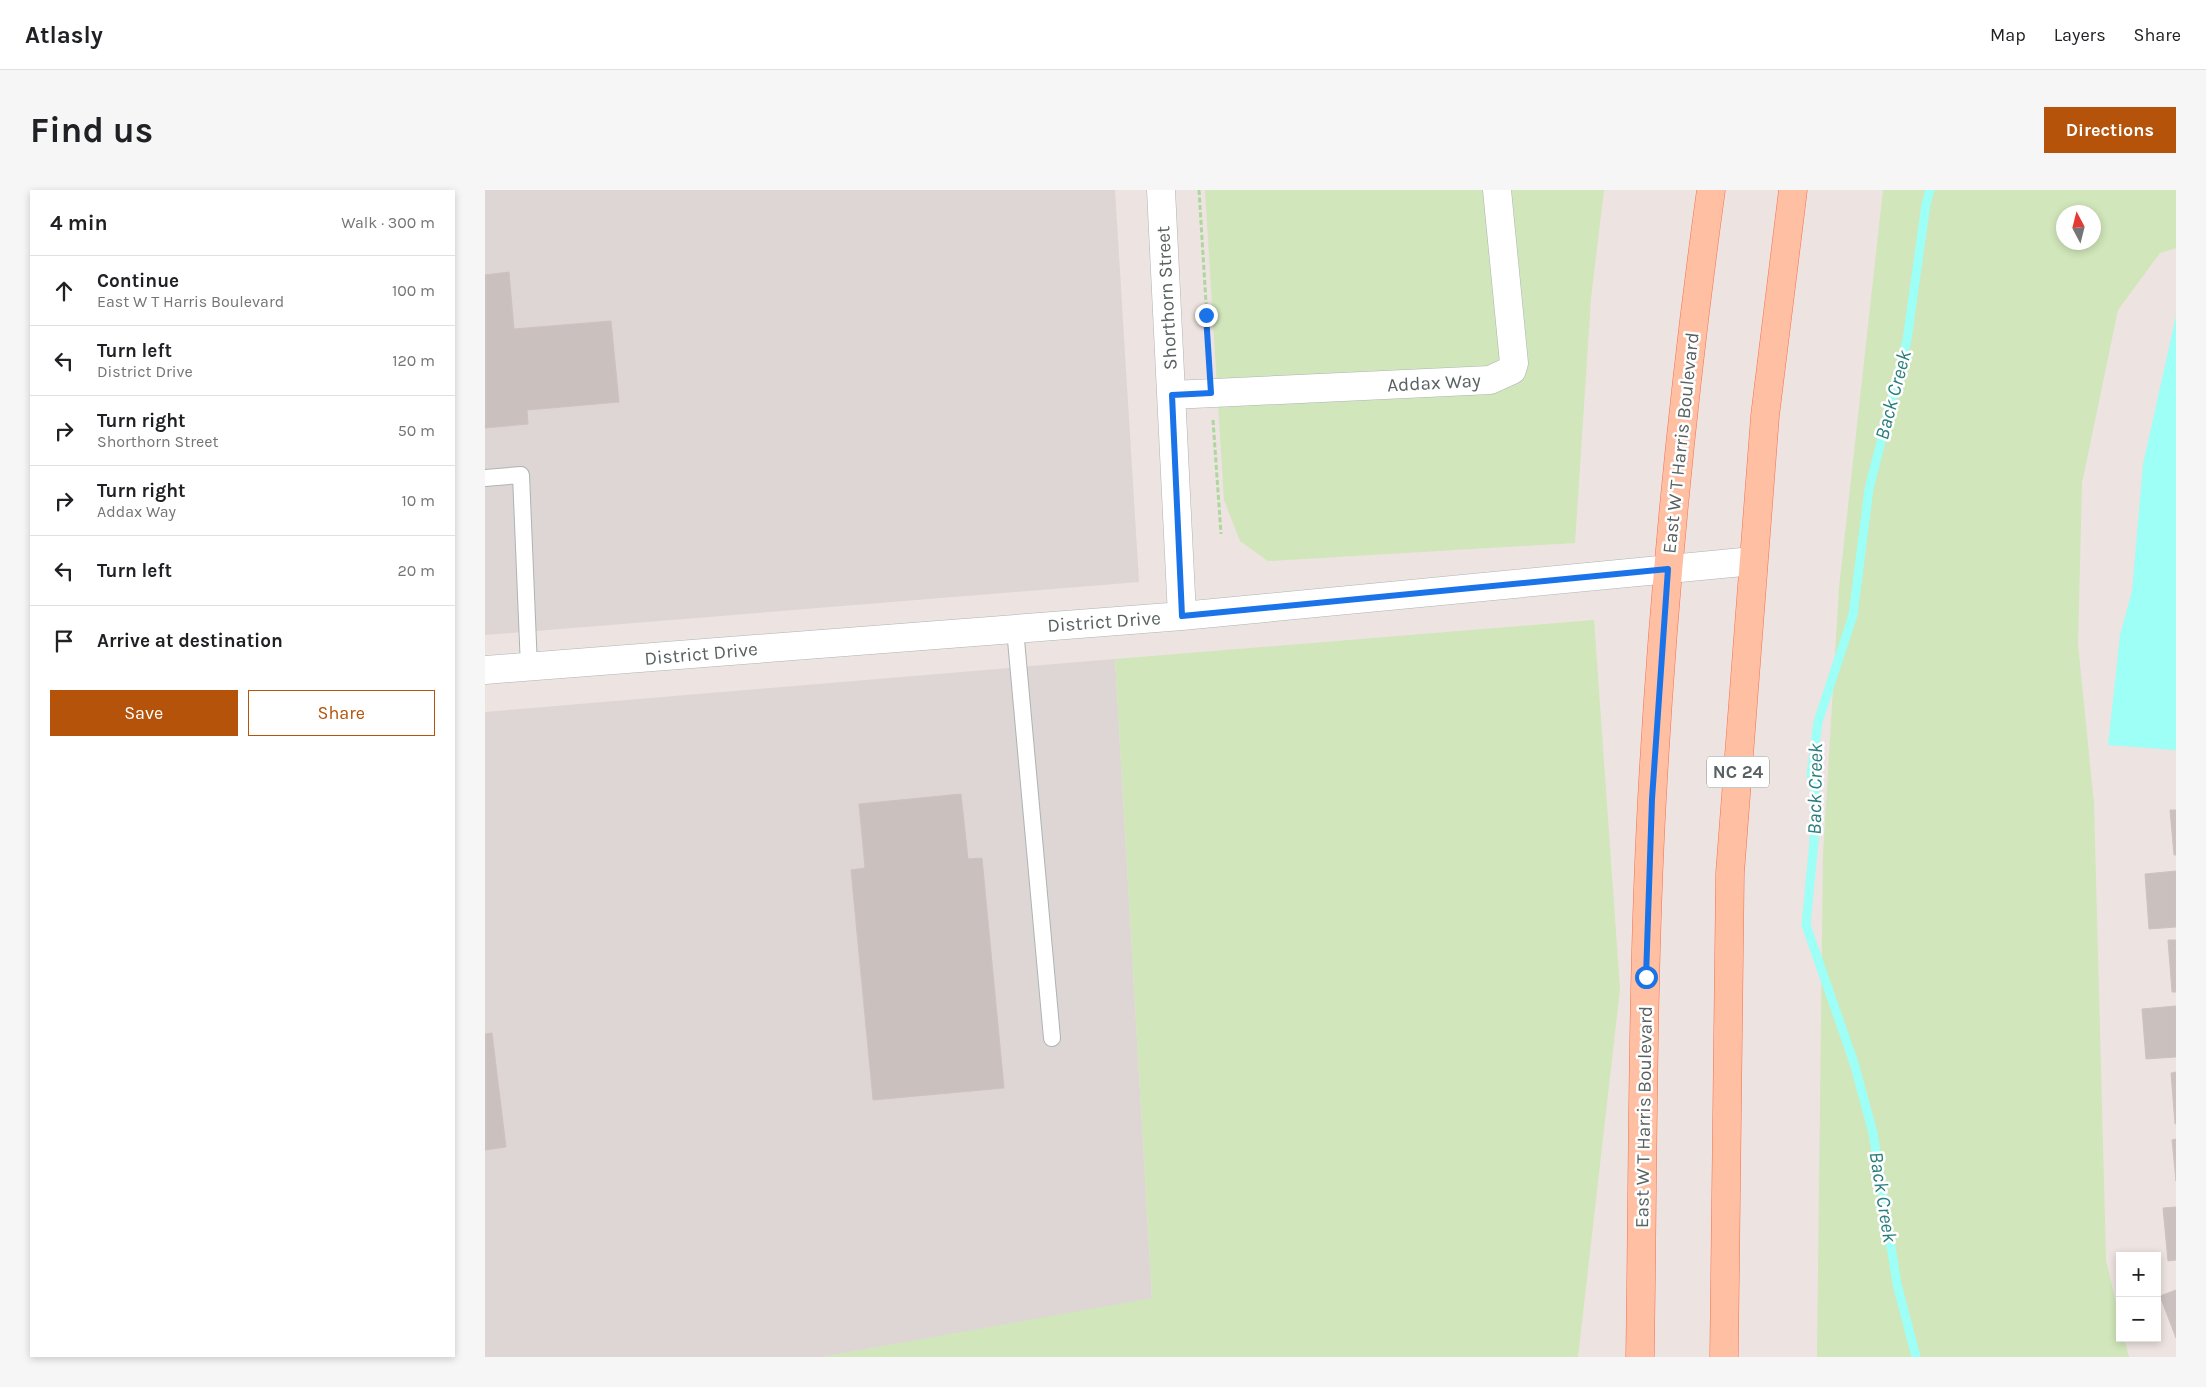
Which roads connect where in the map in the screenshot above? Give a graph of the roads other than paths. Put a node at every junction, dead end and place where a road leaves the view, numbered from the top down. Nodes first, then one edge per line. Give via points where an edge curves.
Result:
1 (1161, 190) edge
2 (1497, 190) edge
3 (1711, 190) edge
4 (1793, 190) edge
5 (1172, 395) junction
6 (485, 478) edge
7 (1753, 561) junction
8 (1668, 569) junction
9 (1182, 616) junction
10 (1015, 629) junction
11 (529, 667) junction
12 (485, 670) edge
13 (1052, 1038) dead end
14 (1640, 1357) edge
15 (1724, 1357) edge

1 - 5 street, Shorthorn Street
2 - 5 street, Addax Way via 1514,363 1511,370 1490,380
3 - 8 main road, East W T Harris Boulevard via 1682,418
4 - 7 main road, NC 24 via 1765,416
5 - 9 street, Shorthorn Street
6 - 11 lane via 521,475
7 - 8 street, District Drive
7 - 15 main road, NC 24 via 1730,873
8 - 9 street, District Drive
8 - 14 main road, East W T Harris Boulevard via 1652,809
9 - 10 street, District Drive
10 - 11 street, District Drive
10 - 13 lane
11 - 12 street, District Drive

